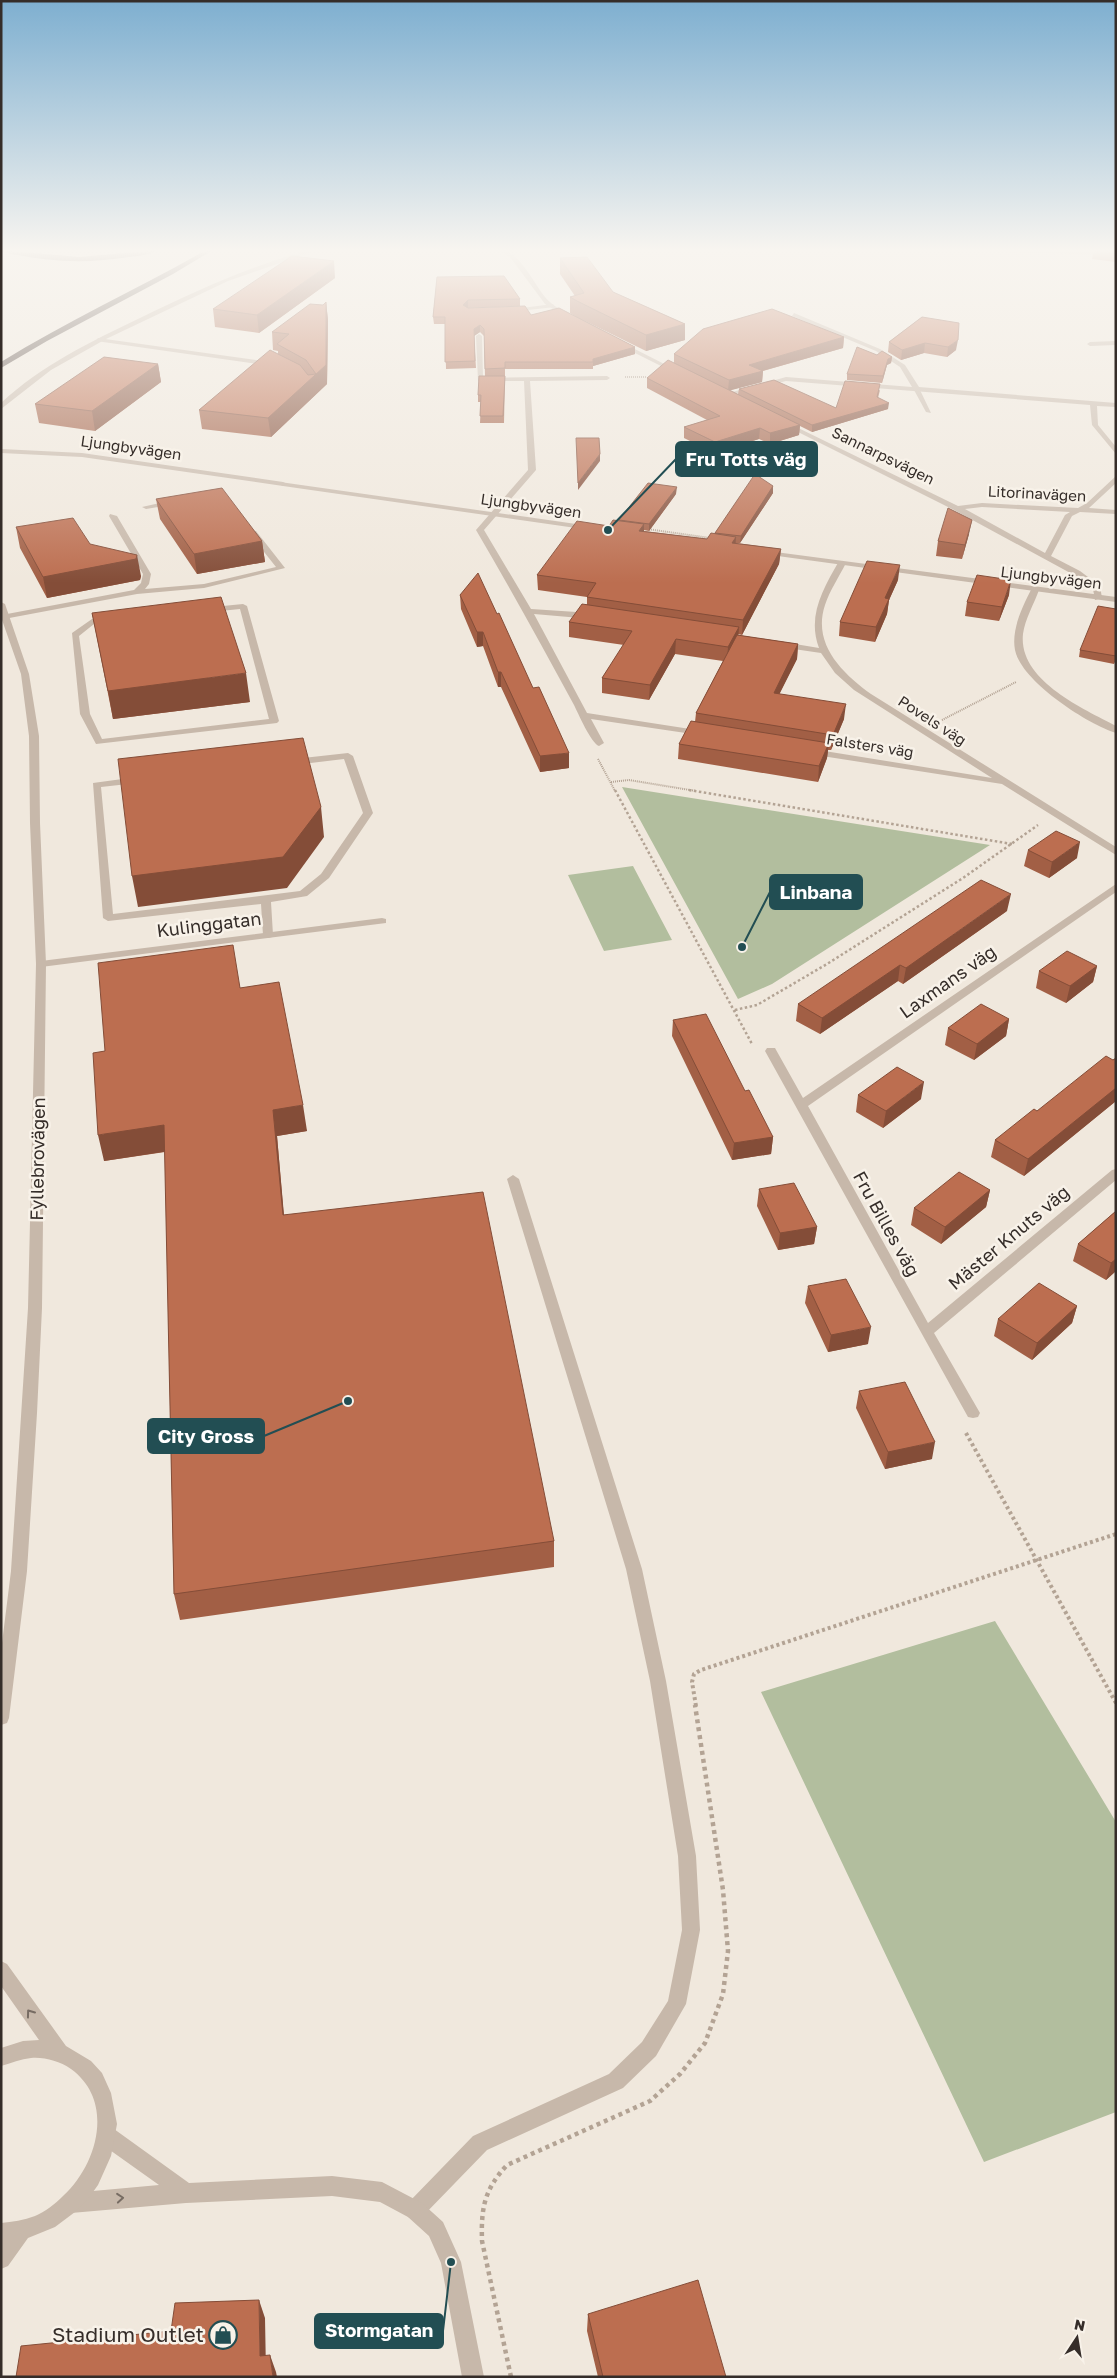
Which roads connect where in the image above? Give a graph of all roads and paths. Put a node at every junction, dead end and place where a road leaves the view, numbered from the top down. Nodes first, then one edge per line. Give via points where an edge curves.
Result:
1 (63, 361) edge
2 (248, 361) edge
3 (480, 361) edge
4 (656, 361) edge
5 (895, 361) edge
6 (277, 365) edge
7 (682, 374) edge
8 (606, 378) dead end
9 (526, 379) junction
10 (917, 390) junction
11 (718, 391) edge
12 (727, 395) junction
13 (736, 399) edge
14 (1093, 404) junction
15 (1116, 405) edge
16 (1, 407) edge
17 (929, 412) dead end
18 (780, 421) edge
19 (1, 450) edge
20 (1116, 452) edge
21 (1116, 478) edge
22 (184, 500) edge
23 (146, 507) dead end
24 (957, 508) junction
25 (1080, 509) junction
26 (1116, 512) edge
27 (491, 514) junction
28 (113, 516) dead end
29 (245, 524) edge
30 (638, 528) edge
31 (598, 529) edge
32 (716, 538) edge
33 (754, 551) edge
34 (1047, 557) junction
35 (842, 563) junction
36 (1035, 590) junction
37 (137, 592) junction
38 (1098, 598) junction
39 (1116, 600) edge
40 (1, 604) edge
41 (528, 611) junction
42 (90, 612) junction
43 (7, 616) junction
44 (598, 617) edge
45 (773, 643) edge
46 (822, 651) junction
47 (1034, 676) junction
48 (583, 715) junction
49 (921, 730) junction
50 (1116, 730) edge
51 (710, 735) edge
52 (599, 743) joint
53 (798, 750) edge
54 (280, 764) edge
55 (144, 779) edge
56 (612, 782) junction
57 (1004, 783) junction
58 (1054, 813) junction
59 (1012, 844) junction
60 (1116, 852) edge
61 (1116, 887) edge
62 (266, 900) junction
63 (382, 921) dead end
64 (268, 936) junction
65 (41, 964) junction
66 (735, 1010) junction
67 (771, 1052) joint
68 (800, 1106) junction
69 (1116, 1173) edge
70 (513, 1178) dead end
71 (926, 1332) junction
72 (974, 1413) joint
73 (1116, 1534) edge
74 (1037, 1560) junction
75 (1116, 1703) edge
76 (1, 1718) edge
77 (1, 1970) edge
78 (59, 2052) junction
79 (1, 2057) edge
80 (107, 2136) junction
81 (186, 2193) junction
82 (71, 2202) junction
83 (415, 2210) junction
84 (22, 2231) junction
85 (1, 2232) edge
86 (1, 2259) edge
87 (474, 2377) edge

1 - 16 street via 14,394
2 - 6 street
3 - 9 street via 480,380
4 - 7 street
5 - 10 street via 903,366
8 - 9 street
9 - 27 street via 532,470
10 - 12 street via 786,379
10 - 14 street
10 - 17 street
11 - 12 street
12 - 13 street
14 - 15 street
14 - 20 street via 1096,425
18 - 24 street, Sannarpsvägen
19 - 27 street, Ljungbyvägen via 82,455
21 - 25 street via 1090,505
22 - 23 street
24 - 25 street, Litorinavägen via 982,505
24 - 34 street, Sannarpsvägen
25 - 26 street, Litorinavägen
25 - 34 street via 1069,515
27 - 31 street, Ljungbyvägen
27 - 41 street via 480,530
28 - 37 street via 148,574 145,584
29 - 37 street via 281,568 204,586
30 - 32 path
33 - 35 street, Ljungbyvägen
34 - 38 street, Sannarpsvägen via 1094,584
35 - 36 street, Ljungbyvägen
35 - 46 street, Povels väg via 819,613
36 - 38 street, Ljungbyvägen
36 - 47 street via 1019,634 1023,660
37 - 42 street
38 - 39 street, Ljungbyvägen
40 - 43 street, Fyllebrovägen
41 - 44 street
41 - 48 street
42 - 42 street via 243,606 274,721 99,742 85,714 75,636
42 - 43 street
43 - 65 street, Fyllebrovägen via 26,674 34,736
45 - 46 street
46 - 49 street, Povels väg via 857,689
47 - 49 path via 1008,684
47 - 50 street via 1060,698
48 - 51 street
48 - 52 street
49 - 57 street, Povels väg
52 - 56 path via 592,749
53 - 57 street, Falsters väg
54 - 62 street via 348,756 368,814 325,876 303,894
55 - 62 street via 96,784 108,918
56 - 59 path via 629,780
56 - 66 path
57 - 58 street, Povels väg
58 - 59 path
58 - 60 street, Povels väg
59 - 66 path via 827,964 757,1005
61 - 68 street, Laxmans väg
62 - 64 street
63 - 64 street, Kulinggatan
64 - 65 street, Kulinggatan
65 - 76 street, Fyllebrovägen via 30,1413 19,1571
66 - 67 path via 756,1054
67 - 68 street, Fru Billes väg
68 - 71 street, Fru Billes väg
69 - 71 street, Mäster Knuts väg
70 - 83 street via 634,1569 658,1681 687,1856 691,1930 677,2004 649,2049 616,2081 480,2142
71 - 72 street, Fru Billes väg
72 - 74 path via 957,1417
73 - 74 path
74 - 75 path
78 -> 77 street
78 - 79 street via 31,2049
78 - 80 street via 81,2064 98,2083 106,2108
80 - 81 street
80 - 82 street via 95,2172
82 -> 81 street
81 - 83 street via 332,2186 382,2192
82 - 84 street via 48,2220
83 - 87 street via 436,2229 451,2262
84 - 85 street
84 - 86 street

